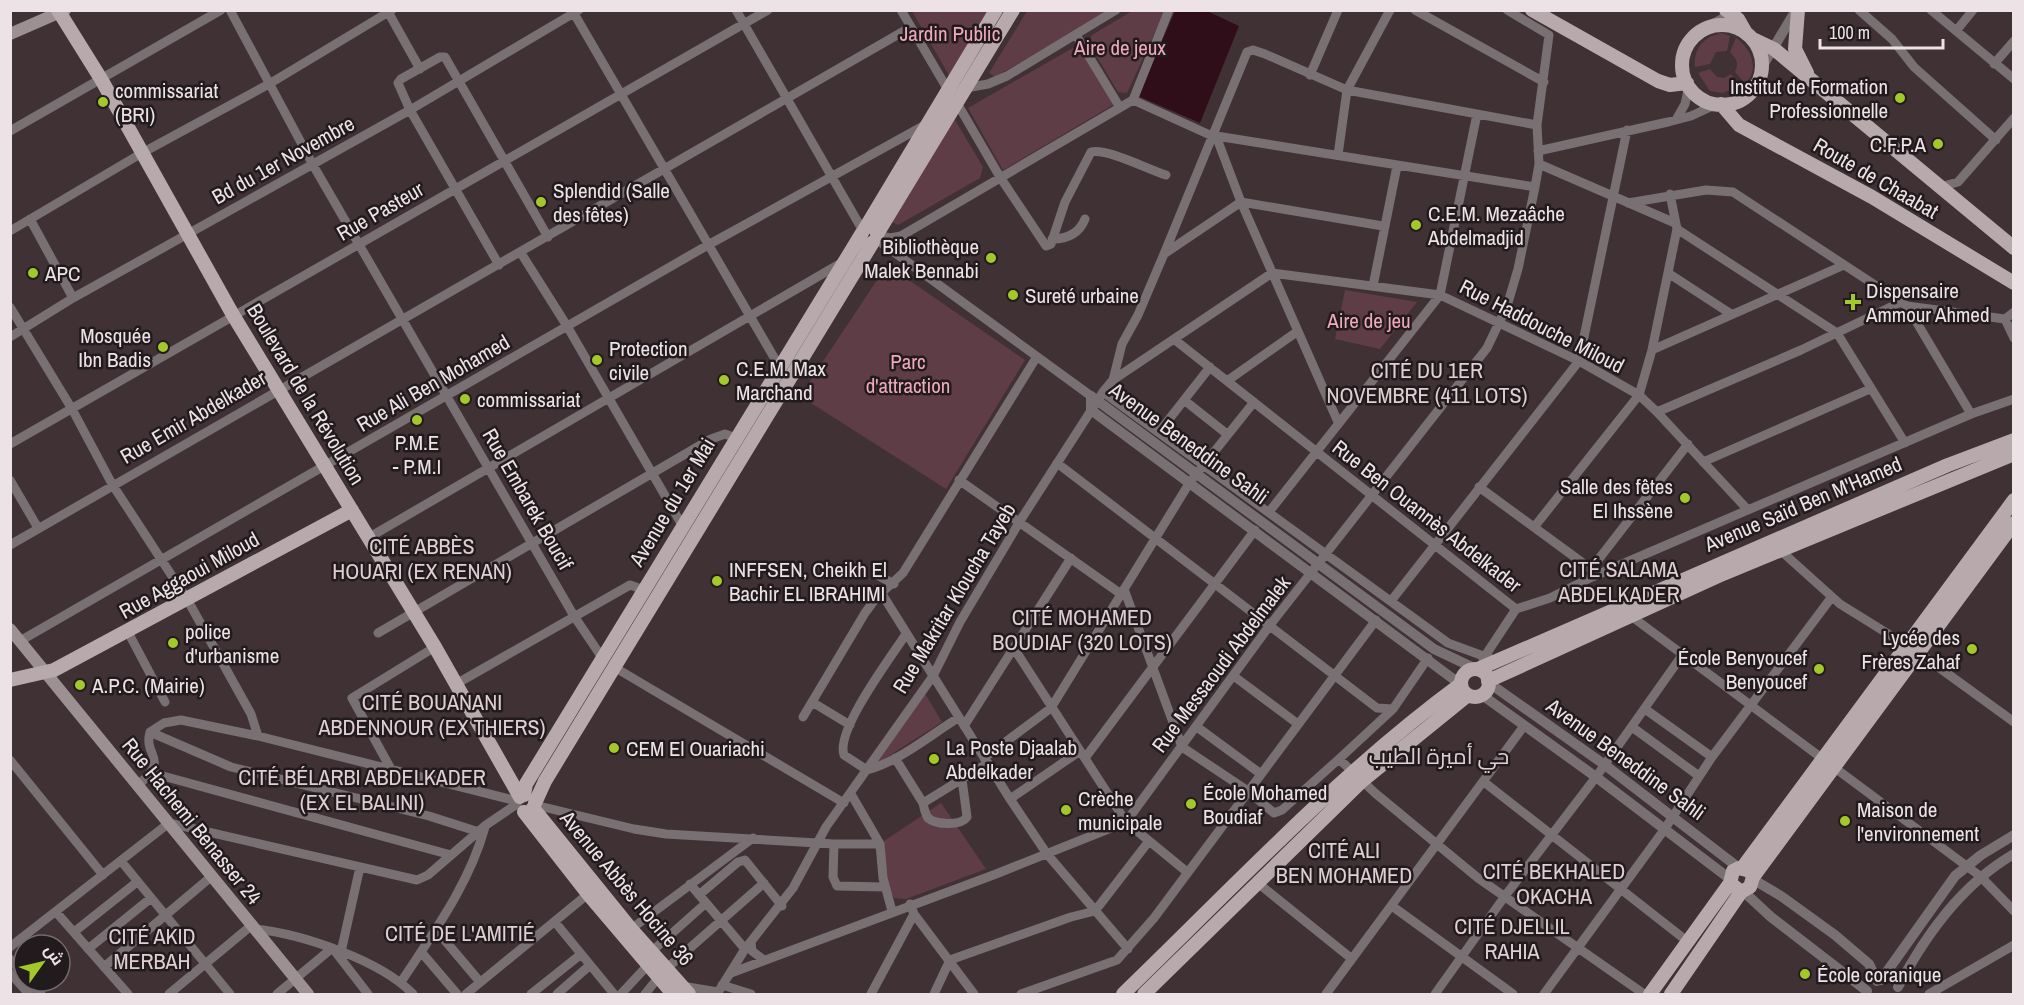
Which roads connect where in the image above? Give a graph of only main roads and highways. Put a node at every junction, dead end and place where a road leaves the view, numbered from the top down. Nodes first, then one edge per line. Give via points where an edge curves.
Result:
1 (996, 10) edge
2 (1013, 10) edge
3 (1532, 10) edge
4 (1797, 10) edge
5 (61, 11) edge
6 (1732, 12) edge
7 (10, 34) edge
8 (1749, 36) junction
9 (1811, 80) junction
10 (1688, 85) junction
11 (948, 90) junction
12 (957, 103) junction
13 (1719, 104) junction
14 (870, 235) junction
15 (2013, 248) edge
16 (2013, 283) edge
17 (736, 438) junction
18 (2013, 440) edge
19 (749, 446) junction
20 (2013, 454) edge
21 (2013, 500) edge
22 (352, 510) junction
23 (2005, 526) edge
24 (644, 590) junction
25 (657, 598) junction
26 (10, 629) edge
27 (608, 663) junction
28 (1481, 665) junction
29 (45, 674) junction
30 (10, 680) edge
31 (1475, 687) junction
32 (1357, 776) junction
33 (526, 805) junction
34 (1747, 873) junction
35 (1736, 886) junction
36 (649, 959) junction
37 (681, 992) edge
38 (1150, 993) edge
39 (308, 994) edge
40 (1123, 994) edge
41 (1650, 994) edge
42 (1671, 994) edge

1 - 11 main road
2 - 12 main road
3 - 10 main road via 1658,81
4 - 9 main road via 1795,49
5 - 7 main road
5 - 22 main road, Boulevard de la Révolution via 185,234
6 - 8 main road, Route de Chaabat
8 - 9 main road, Route de Chaabat via 1774,49
8 - 10 main road via 1727,25 1708,27 1690,41 1682,62
8 - 13 main road via 1758,48 1762,67 1753,89 1739,100
9 - 15 main road, Route de Chaabat
10 - 13 main road via 1701,98
11 - 12 main road
11 - 14 main road
12 - 14 main road
13 - 16 main road, Route de Chaabat via 1738,125 1872,198
14 - 17 main road, Avenue du 1er Mai via 845,261
14 - 19 main road, Avenue du 1er Mai
17 - 19 main road
17 - 24 main road, Avenue du 1er Mai
18 - 28 main road, Avenue Saïd Ben M'Hamed
19 - 25 main road, Avenue du 1er Mai
20 - 31 main road, Avenue Saïd Ben M'Hamed via 1780,550
21 - 23 main road
22 - 29 main road, Rue Aggaoui Miloud
22 - 33 main road, Boulevard de la Révolution
23 - 34 main road via 1919,653 1834,768
23 - 34 main road via 1905,646 1821,758
24 - 25 main road
24 - 27 main road, Avenue du 1er Mai
25 - 27 main road, Avenue du 1er Mai
26 - 29 main road, Rue Hachemi Benasser 24
27 - 33 main road, Avenue du 1er Mai via 545,781
28 - 31 main road via 1486,674
28 - 31 main road via 1466,672
29 - 30 main road, Rue Aggaoui Miloud
29 - 39 main road, Rue Hachemi Benasser 24
31 - 32 main road, Avenue Saïd Ben M'Hamed
32 - 38 main road, Avenue Saïd Ben M'Hamed via 1259,884
32 - 40 main road, Avenue Saïd Ben M'Hamed via 1270,848
33 - 36 main road, Avenue Abbès Hocine 36 via 631,929
33 - 36 main road, Avenue Abbès Hocine 36 via 588,894
34 - 35 main road
34 - 35 main road via 1733,871
35 - 41 main road via 1687,941
35 - 42 main road
36 - 37 main road, Avenue Abbès Hocine 36

